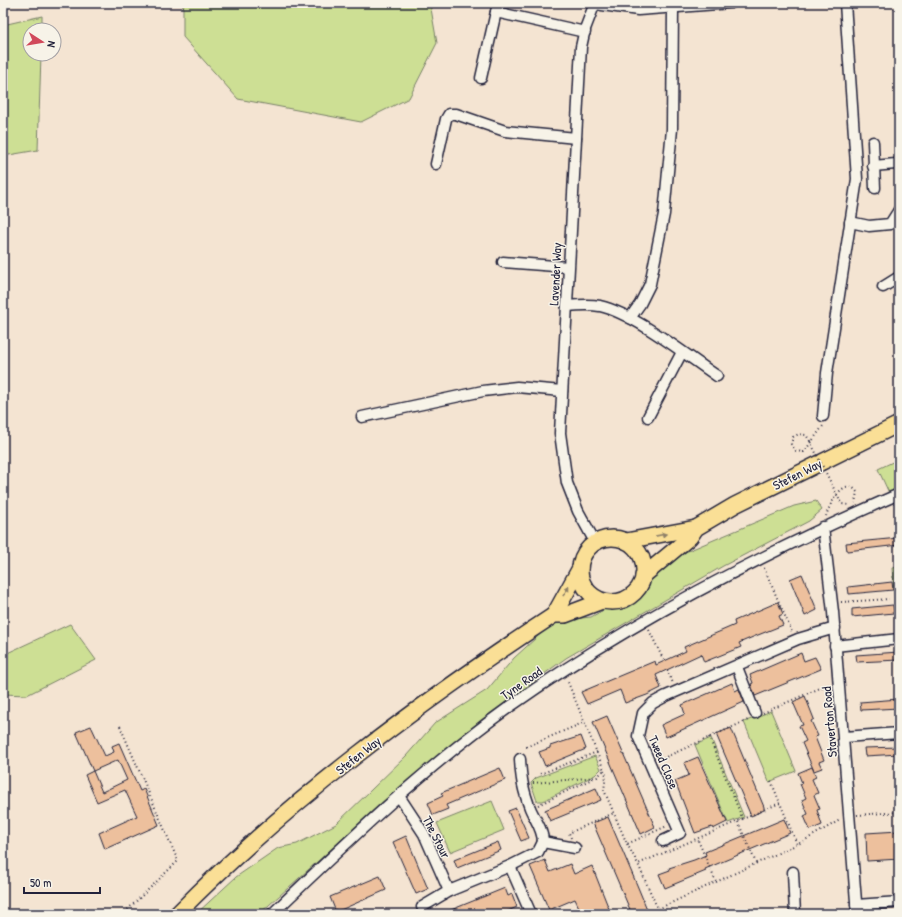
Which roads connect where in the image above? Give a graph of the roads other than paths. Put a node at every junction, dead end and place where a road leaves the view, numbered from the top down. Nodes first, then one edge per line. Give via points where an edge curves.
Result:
1 (595, 3) edge
2 (732, 3) edge
3 (845, 3) edge
4 (719, 4) edge
5 (497, 8) edge
6 (673, 8) junction
7 (585, 32) junction
8 (482, 78) dead end
9 (576, 138) junction
10 (872, 142) dead end
11 (899, 162) edge
12 (436, 164) dead end
13 (873, 166) junction
14 (875, 188) dead end
15 (899, 210) edge
16 (850, 222) junction
17 (503, 262) dead end
18 (568, 267) junction
19 (899, 277) edge
20 (883, 287) dead end
21 (566, 306) junction
22 (630, 318) junction
23 (682, 352) junction
24 (717, 376) dead end
25 (562, 390) junction
26 (362, 416) dead end
27 (823, 416) road end
28 (648, 417) dead end
29 (899, 424) edge
30 (899, 494) edge
31 (823, 527) junction
32 (696, 528) junction
33 (626, 541) junction
34 (596, 542) junction
35 (580, 568) junction
36 (643, 576) junction
37 (602, 601) junction
38 (554, 615) junction
39 (834, 628) junction
40 (899, 639) edge
41 (836, 646) junction
42 (737, 666) junction
43 (756, 714) road end
44 (899, 733) edge
45 (844, 737) junction
46 (520, 759) dead end
47 (399, 796) junction
48 (663, 841) dead end
49 (543, 842) junction
50 (575, 848) road end
51 (510, 866) junction
52 (793, 872) dead end
53 (449, 891) junction
54 (899, 902) edge
55 (422, 907) dead end
56 (857, 909) edge
57 (177, 914) edge
58 (272, 914) edge
59 (531, 914) edge
60 (795, 914) edge

1 - 6 street via 638,10
1 - 7 street, Lavender Way
2 - 4 street
3 - 16 street via 857,179
4 - 6 street
5 - 7 street
5 - 8 street
6 - 22 street via 672,129 664,214 650,284
7 - 9 street, Lavender Way via 581,47
9 - 12 street via 505,132 456,114 449,114
9 - 18 street, Lavender Way
10 - 13 street
11 - 13 street
13 - 14 street
15 - 16 street via 890,224 869,226
16 - 27 street
17 - 18 street
18 - 21 street, Lavender Way
19 - 20 street
21 - 22 street via 601,306
21 - 25 street, Lavender Way
22 - 23 street
23 - 24 street
23 - 28 street
25 - 26 street via 517,387 483,391
25 - 34 street, Lavender Way via 560,433 567,483 578,511
29 - 32 highway, Stefen Way via 763,491
30 - 31 street, Tyne Road
31 - 39 street, Staverton Road
31 - 47 street, Tyne Road via 646,622 563,670 506,710
33 -> 32 highway, Stefen Way
32 - 36 highway, Stefen Way via 690,537
33 - 34 highway via 605,538
33 - 36 highway via 640,555 644,565
34 - 35 highway via 582,558
35 - 37 highway via 585,588
38 -> 35 highway, Stefen Way
36 - 37 highway via 640,586 624,600
37 - 38 highway, Stefen Way via 565,615
38 - 57 highway, Stefen Way via 478,665 355,757 258,838
39 - 41 street, Staverton Road
39 - 42 street, Tweed Close via 796,640
40 - 41 street
41 - 45 street, Staverton Road
42 - 43 street
42 - 48 street, Tweed Close via 653,703 643,713 638,736 680,833
44 - 45 street
45 - 56 street, Staverton Road
46 - 49 street via 522,784 543,833
47 - 53 street, The Stour via 424,834
47 - 58 street, Tyne Road
49 - 50 street
49 - 51 street via 538,852
51 - 53 street
51 - 59 street
52 - 60 street
53 - 55 street
54 - 56 street

